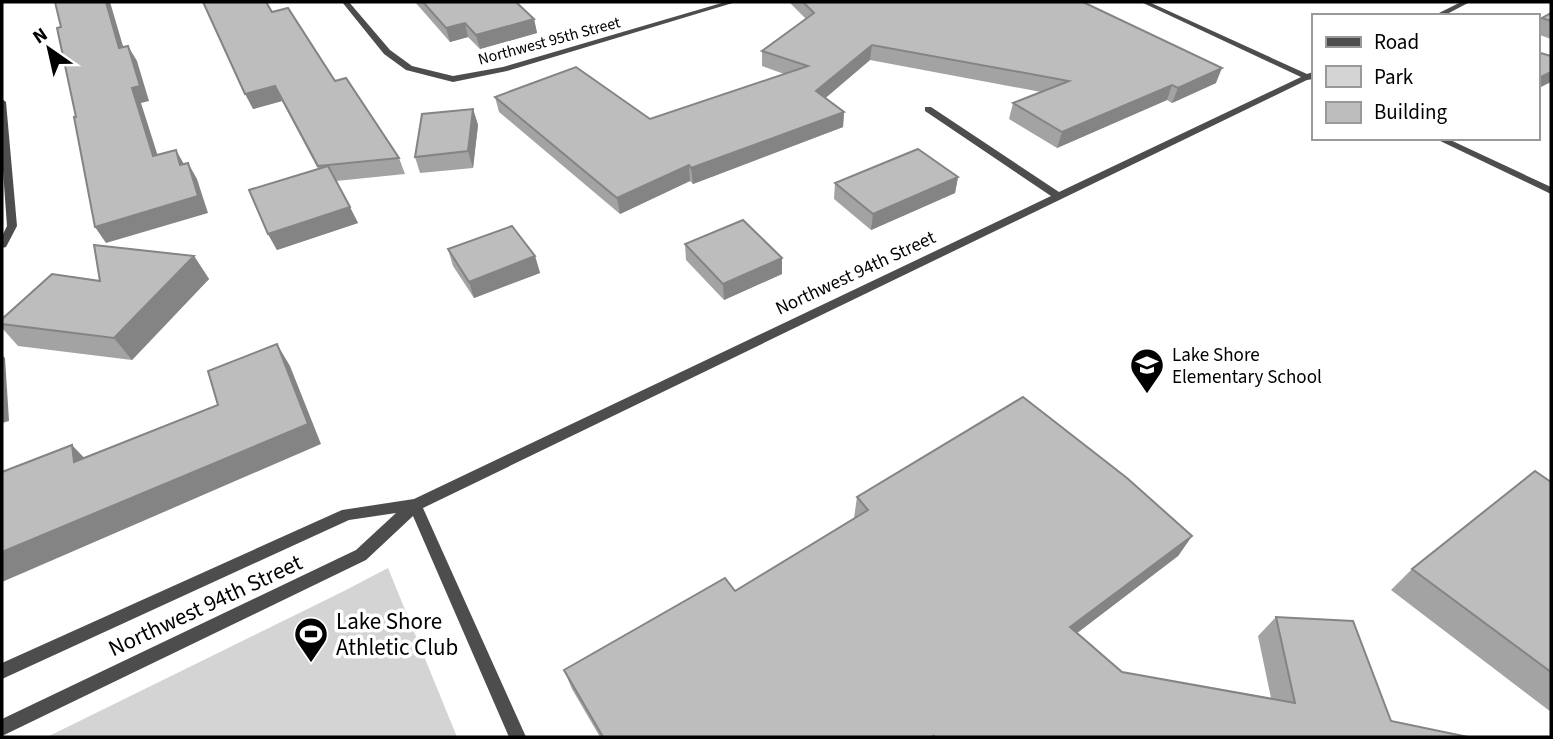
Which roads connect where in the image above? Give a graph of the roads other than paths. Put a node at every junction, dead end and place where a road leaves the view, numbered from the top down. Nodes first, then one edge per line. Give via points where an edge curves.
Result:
1 (345, 2) edge
2 (732, 2) edge
3 (1144, 2) edge
4 (1466, 2) edge
5 (1441, 14) edge
6 (1311, 77) edge
7 (453, 79) joint
8 (2, 102) edge
9 (928, 109) dead end
10 (1442, 140) edge
11 (1551, 191) edge
12 (1060, 197) junction
13 (2, 245) edge
14 (415, 505) junction
15 (2, 671) edge
16 (2, 727) edge
17 (518, 737) edge

1 - 7 street via 387,52 409,68
2 - 7 street, Northwest 95th Street via 504,69
3 - 6 street
4 - 5 street
6 - 12 street, Northwest 94th Street
8 - 13 street via 12,226
9 - 12 street
10 - 11 street
12 - 14 street, Northwest 94th Street
14 - 15 street, Northwest 94th Street via 347,514
14 - 16 street, Northwest 94th Street via 361,555
14 - 17 street

